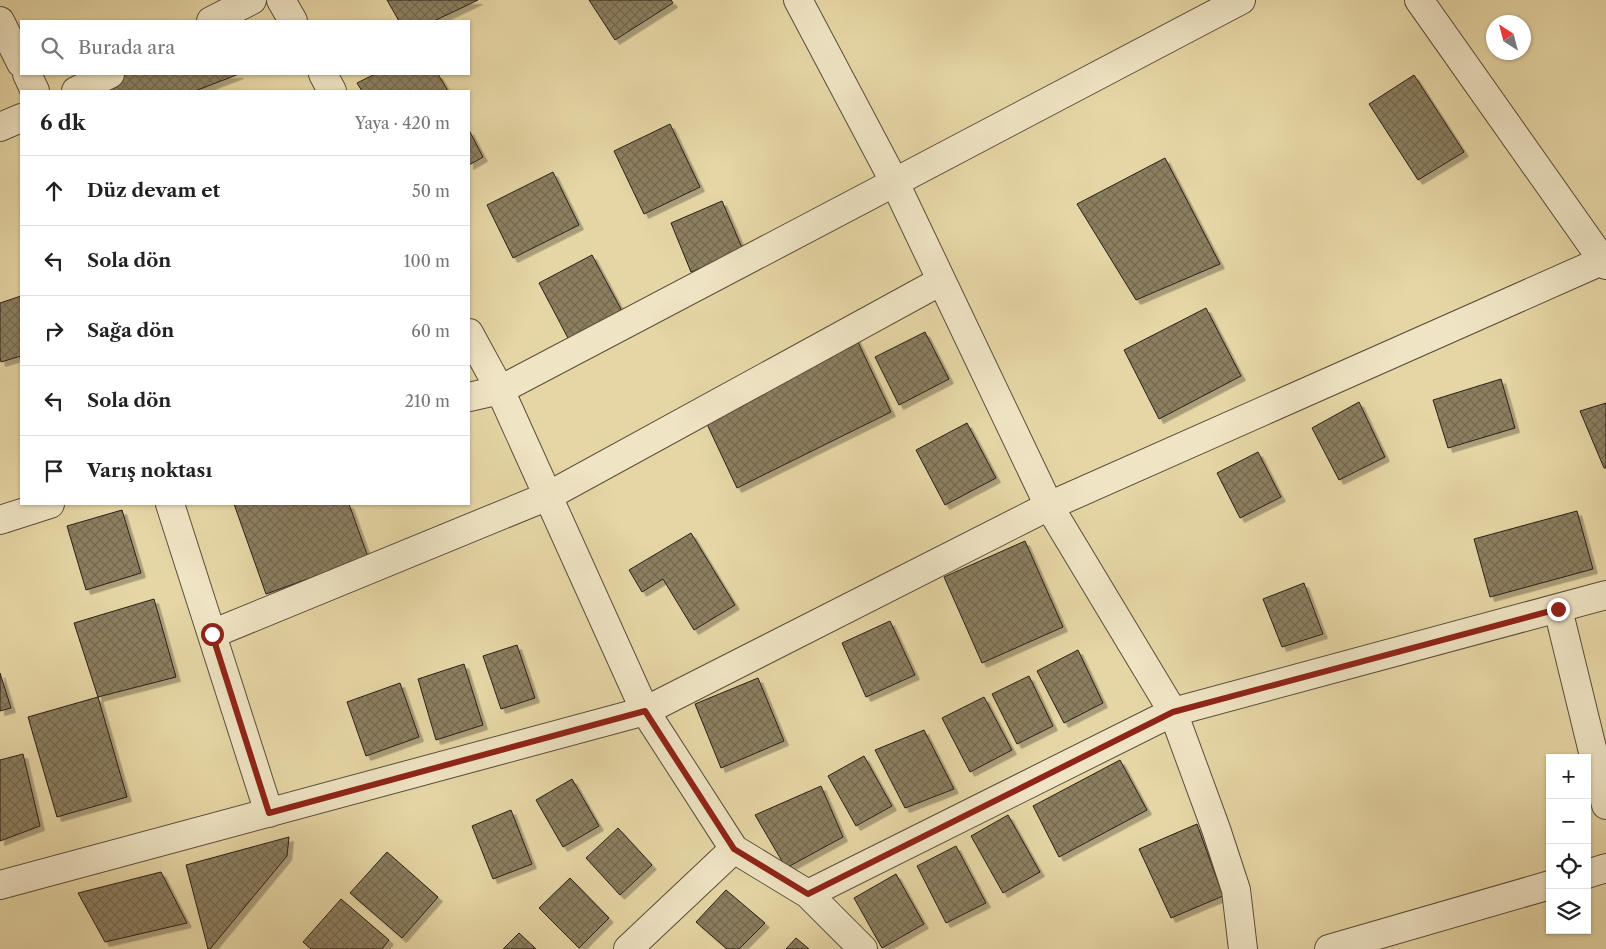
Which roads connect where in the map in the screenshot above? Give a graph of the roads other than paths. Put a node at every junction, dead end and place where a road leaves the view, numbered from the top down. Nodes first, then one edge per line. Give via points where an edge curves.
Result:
1 (252, 0) edge
2 (281, 0) edge
3 (798, 0) edge
4 (1241, 0) edge
5 (1419, 0) edge
6 (213, 20) edge
7 (292, 20) edge
8 (0, 21) edge
9 (20, 61) edge
10 (28, 75) edge
11 (108, 75) edge
12 (324, 75) edge
13 (35, 90) edge
14 (78, 90) edge
15 (331, 90) edge
16 (20, 118) edge
17 (0, 127) edge
18 (895, 183) junction
19 (1605, 262) edge
20 (941, 281) junction
21 (470, 335) edge
22 (500, 390) junction
23 (470, 397) edge
24 (548, 496) junction
25 (47, 505) edge
26 (170, 505) edge
27 (1049, 506) junction
28 (0, 520) edge
29 (1606, 596) edge
30 (1558, 609) junction
31 (212, 634) junction
32 (645, 711) junction
33 (1173, 712) junction
34 (1606, 806) edge
35 (269, 813) junction
36 (734, 849) junction
37 (1606, 868) edge
38 (1591, 873) edge
39 (0, 885) edge
40 (1546, 886) edge
41 (808, 894) junction
42 (628, 949) edge
43 (863, 949) edge
44 (1243, 949) edge
45 (1329, 949) edge

1 - 6 street
2 - 7 street
3 - 18 street
4 - 18 street
5 - 19 street
8 - 9 street
10 - 13 street
11 - 14 street
12 - 15 street
16 - 17 street
18 - 20 street
18 - 22 street
19 - 27 street
20 - 24 street
20 - 27 street
21 - 22 street
22 - 23 street
22 - 24 street
24 - 31 street
24 - 32 street
25 - 28 street
26 - 31 street
27 - 32 street
27 - 33 street
29 - 30 street
30 - 33 street
30 - 34 street
31 - 35 street
32 - 35 street
32 - 36 street
33 - 41 street
33 - 44 street via 1236,890
35 - 39 street
36 - 41 street
36 - 42 street
37 - 38 street
40 - 45 street
41 - 43 street

